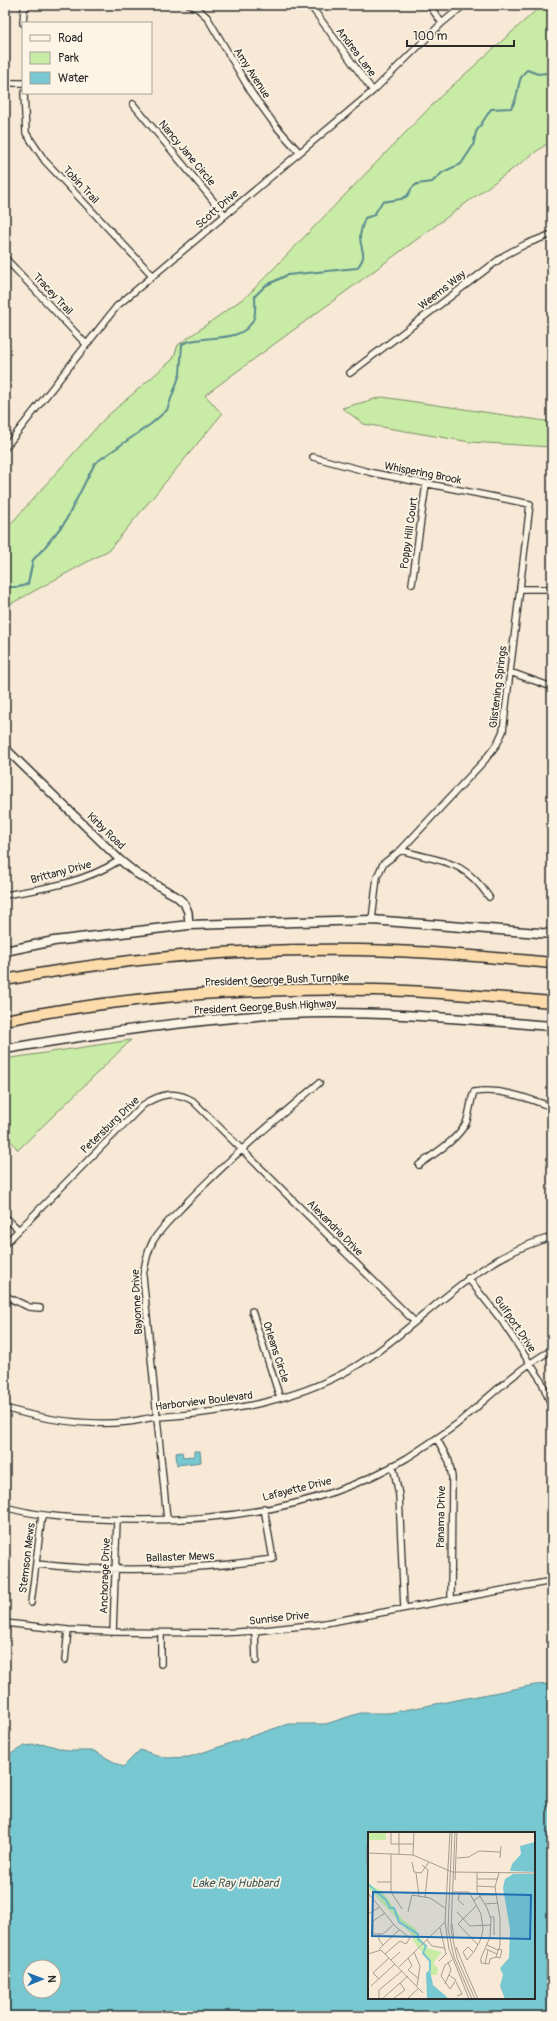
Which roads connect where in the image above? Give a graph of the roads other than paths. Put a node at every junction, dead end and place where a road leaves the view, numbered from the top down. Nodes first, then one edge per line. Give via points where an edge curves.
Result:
1 (28, 5) edge
2 (190, 5) edge
3 (310, 5) edge
4 (429, 5) edge
5 (464, 5) edge
6 (23, 22) edge
7 (442, 23) junction
8 (5, 83) edge
9 (22, 83) edge
10 (373, 91) junction
11 (24, 94) edge
12 (133, 104) dead end
13 (300, 152) junction
14 (225, 215) junction
15 (552, 234) edge
16 (5, 258) edge
17 (153, 276) junction
18 (86, 344) junction
19 (350, 373) dead end
20 (5, 448) edge
21 (313, 457) dead end
22 (426, 484) junction
23 (530, 504) joint
24 (412, 584) dead end
25 (520, 589) junction
26 (552, 589) edge
27 (510, 672) junction
28 (552, 687) edge
29 (5, 748) edge
30 (400, 850) junction
31 (120, 860) junction
32 (5, 895) edge
33 (488, 897) dead end
34 (372, 920) junction
35 (189, 925) junction
36 (552, 934) edge
37 (5, 951) edge
38 (552, 963) edge
39 (5, 980) edge
40 (552, 1002) edge
41 (5, 1020) edge
42 (552, 1026) edge
43 (5, 1049) edge
44 (319, 1083) dead end
45 (552, 1107) edge
46 (241, 1149) junction
47 (419, 1165) dead end
48 (5, 1217) edge
49 (18, 1229) junction
50 (552, 1237) edge
51 (5, 1244) edge
52 (468, 1278) junction
53 (5, 1296) edge
54 (40, 1308) dead end
55 (252, 1311) dead end
56 (415, 1322) junction
57 (552, 1350) edge
58 (530, 1364) junction
59 (280, 1398) junction
60 (552, 1406) edge
61 (5, 1408) edge
62 (157, 1417) junction
63 (437, 1438) junction
64 (393, 1465) junction
65 (5, 1507) edge
66 (264, 1508) junction
67 (42, 1515) junction
68 (167, 1519) junction
69 (117, 1520) junction
70 (36, 1564) junction
71 (116, 1569) junction
72 (552, 1581) edge
73 (451, 1599) junction
74 (31, 1603) dead end
75 (404, 1608) junction
76 (5, 1623) edge
77 (68, 1630) junction
78 (255, 1631) junction
79 (114, 1632) junction
80 (161, 1633) junction
81 (65, 1660) dead end
82 (256, 1661) dead end
83 (161, 1664) dead end

1 - 6 street via 24,9
2 - 13 street, Amy Avenue via 207,17 251,92
3 - 10 street, Andrea Lane
4 - 7 street
5 - 7 street, Scott Drive
7 - 10 street, Scott Drive
8 - 9 street
10 - 13 street, Scott Drive
11 - 17 street, Tobin Trail via 29,140 45,161
12 - 14 street, Nancy Jane Circle
13 - 14 street, Scott Drive
14 - 17 street, Scott Drive
15 - 19 street, Weems Way via 505,255
16 - 18 street, Tracey Trail
17 - 18 street, Scott Drive via 117,306
18 - 20 street, Scott Drive
21 - 22 street, Whispering Brook via 373,474
22 - 23 street, Whispering Brook
22 - 24 street, Poppy Hill Court
23 - 25 street, Glistening Springs
25 - 26 street
25 - 27 street, Glistening Springs
27 - 28 street
27 - 30 street, Glistening Springs via 503,731 497,744
29 - 31 street, Kirby Road
30 - 33 street via 451,862 477,880
30 - 34 street, Glistening Springs via 383,864 378,877
31 - 32 street, Brittany Drive via 102,872 85,878
31 - 35 street, Kirby Road via 137,874 184,903
34 - 35 main road
34 - 36 main road
35 - 37 main road via 54,941
38 - 39 highway via 386,951 262,951 138,960
40 - 41 highway, President George Bush Turnpike via 395,991 271,990 141,1000
42 - 43 main road, President George Bush Highway via 415,1015 287,1014 96,1033
44 - 46 street, Bayonne Drive
45 - 47 street via 515,1094 474,1092 460,1132
46 - 49 street, Petersburg Drive via 193,1101 183,1095 172,1094 153,1099 143,1105
46 - 56 street, Alexandria Drive
46 - 62 street, Bayonne Drive via 158,1234 144,1263
48 - 49 street
49 - 51 street, Petersburg Drive
50 - 52 street, Harborview Boulevard via 519,1250
52 - 56 street, Harborview Boulevard
52 - 58 street, Gulfport Drive
53 - 54 street via 25,1305
55 - 59 street, Orleans Circle
56 - 59 street, Harborview Boulevard via 367,1360 324,1383
57 - 58 street, Lafayette Drive
58 - 60 street, Gulfport Drive via 541,1380
58 - 63 street, Lafayette Drive
59 - 62 street, Harborview Boulevard via 218,1411
61 - 62 street, Harborview Boulevard via 68,1422 109,1423
62 - 68 street, Bayonne Drive
63 - 64 street, Lafayette Drive
63 - 73 street, Panama Drive via 449,1461 452,1477
64 - 66 street, Lafayette Drive via 331,1492
64 - 75 street via 399,1495
65 - 67 street, Lafayette Drive
66 - 68 street, Lafayette Drive via 207,1517
66 - 71 street, Ballaster Mews via 274,1559 187,1569
67 - 69 street, Lafayette Drive
67 - 70 street, Stemson Mews
68 - 69 street, Lafayette Drive
69 - 71 street, Anchorage Drive
70 - 71 street, Ballaster Mews
70 - 74 street, Stemson Mews
71 - 79 street, Anchorage Drive
72 - 73 street, Sunrise Drive
73 - 75 street, Sunrise Drive
75 - 78 street, Sunrise Drive via 320,1624
76 - 77 street, Sunrise Drive
77 - 79 street, Sunrise Drive
77 - 81 street
78 - 80 street, Sunrise Drive
78 - 82 street
79 - 80 street, Sunrise Drive
80 - 83 street

